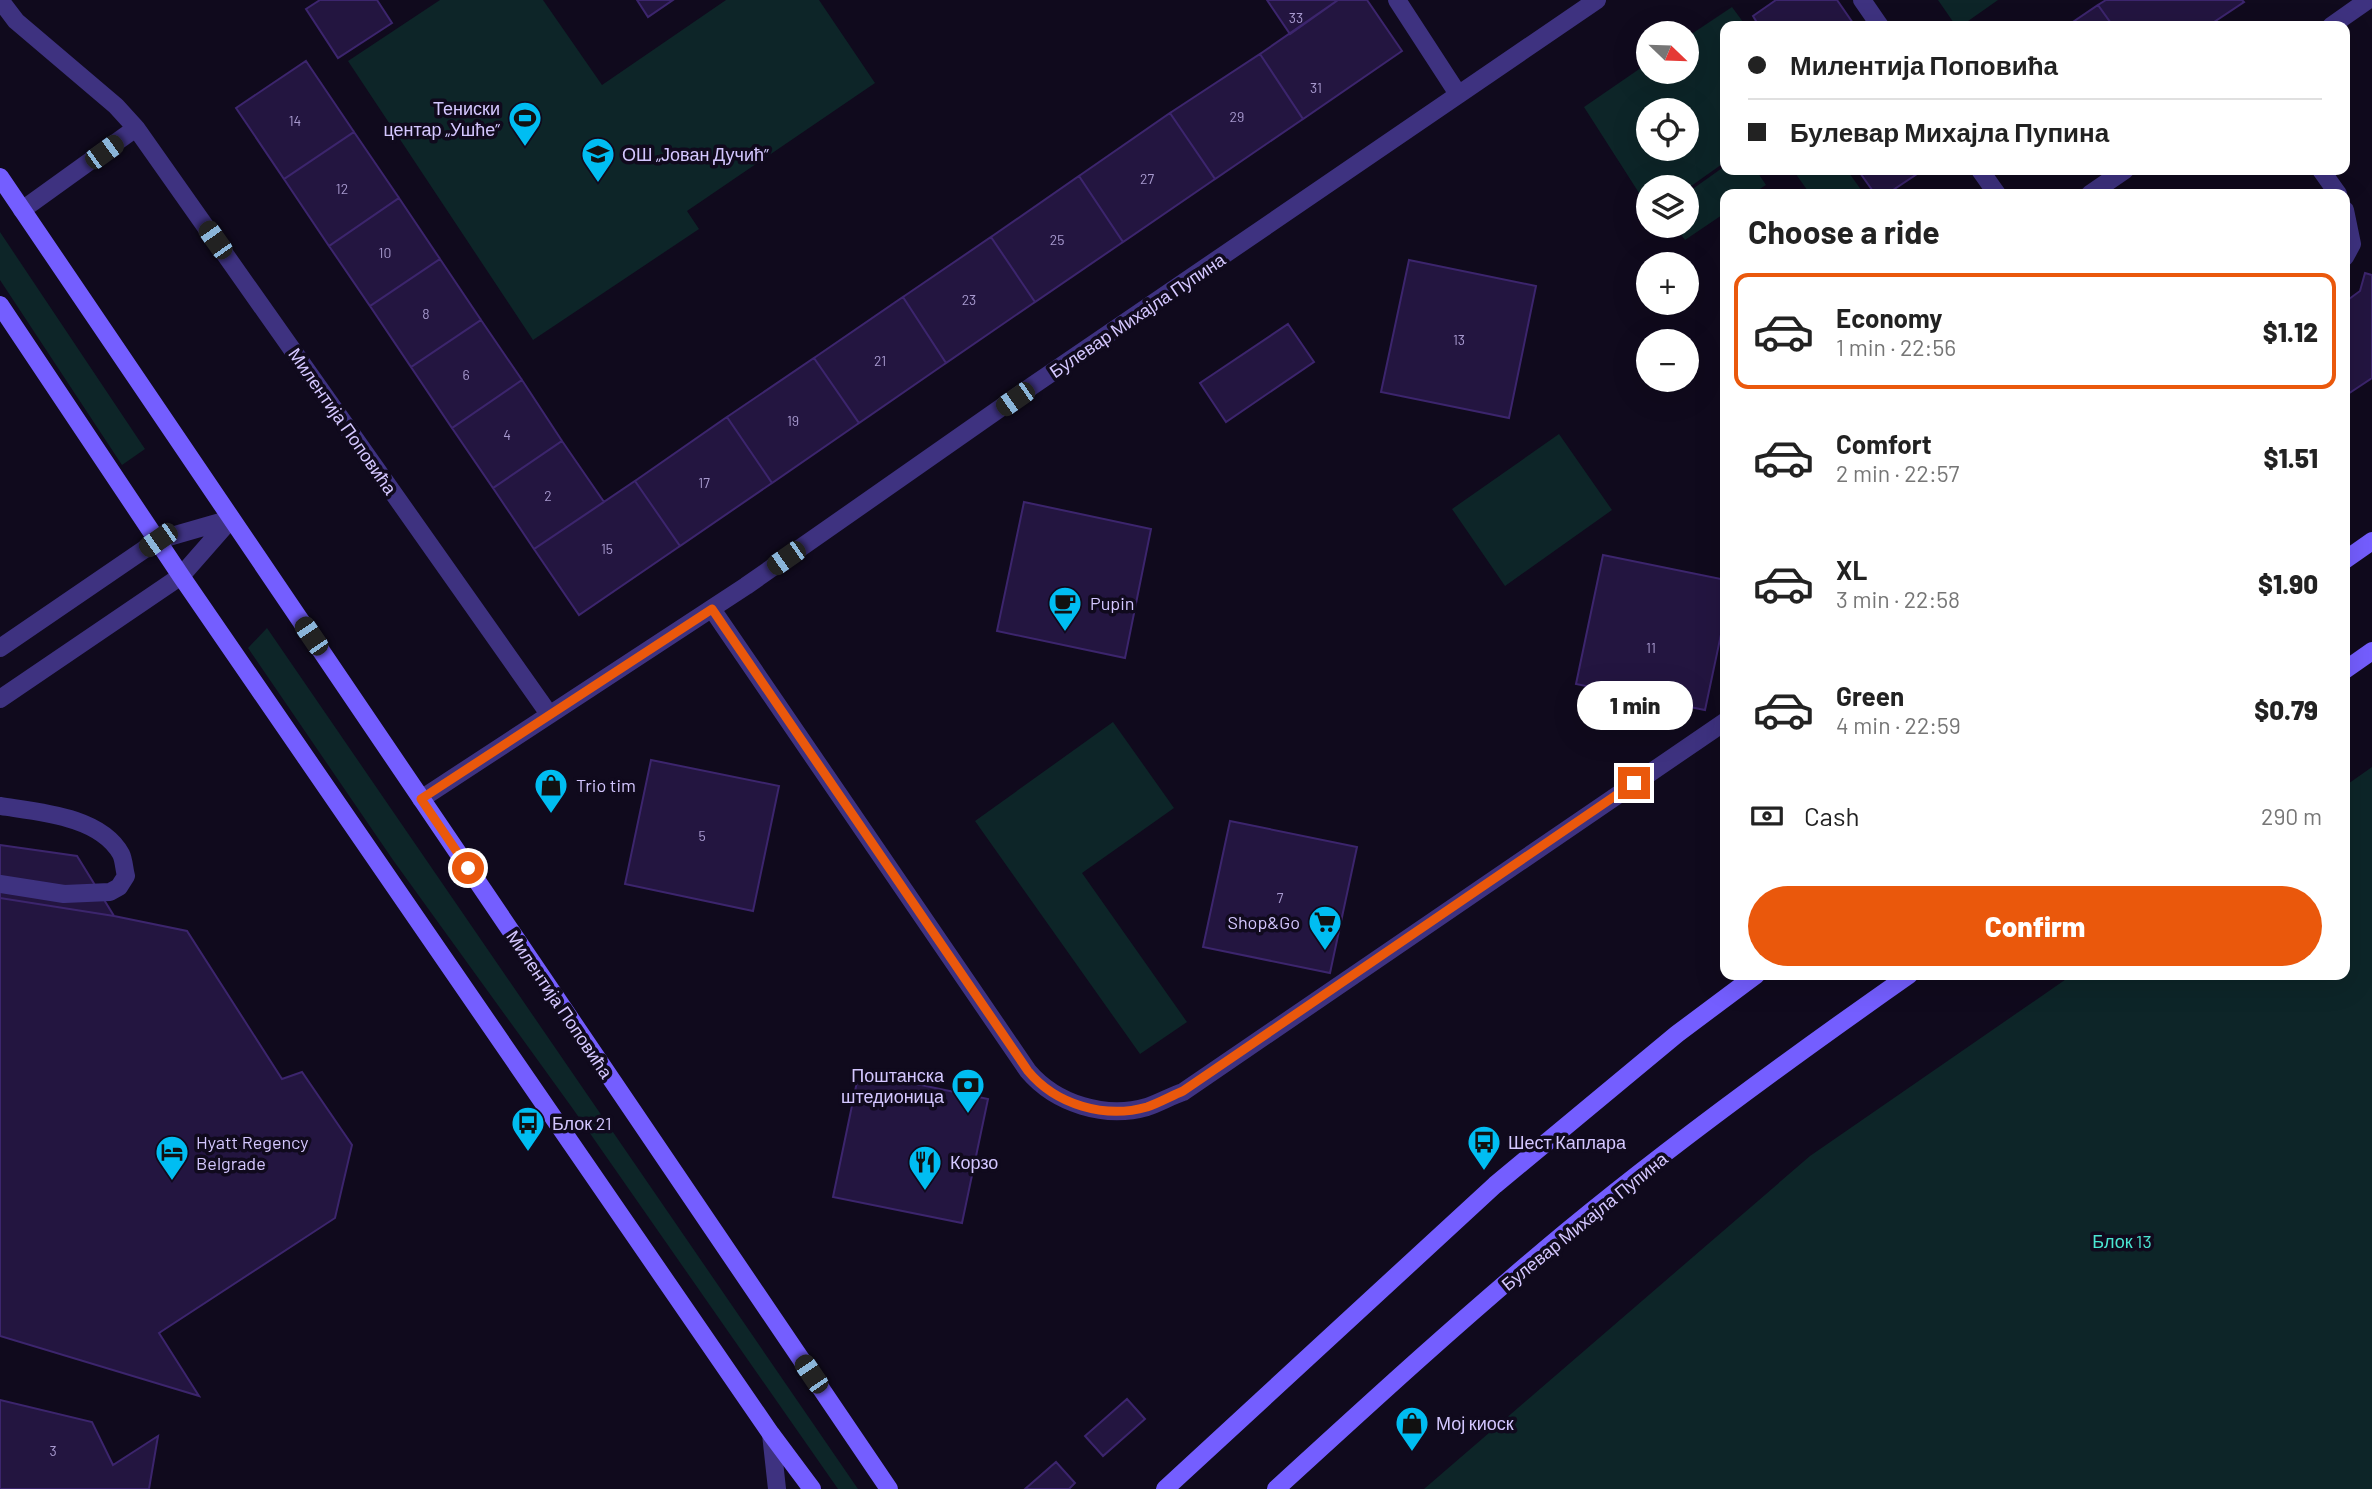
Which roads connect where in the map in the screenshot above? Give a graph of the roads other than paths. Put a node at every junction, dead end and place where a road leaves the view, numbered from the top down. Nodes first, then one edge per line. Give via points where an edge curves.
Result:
1 (0, 0) edge
2 (1397, 0) edge
3 (1597, 0) edge
4 (1862, 0) edge
5 (2368, 0) edge
6 (1877, 21) edge
7 (2338, 21) edge
8 (1458, 94) junction
9 (136, 128) junction
10 (2118, 175) edge
11 (0, 177) edge
12 (2097, 189) edge
13 (22, 210) junction
14 (0, 305) edge
15 (231, 519) junction
16 (158, 540) junction
17 (2372, 541) edge
18 (2350, 556) edge
19 (181, 576) junction
20 (712, 609) junction
21 (0, 648) edge
22 (2372, 651) edge
23 (2350, 666) edge
24 (0, 699) edge
25 (549, 714) junction
26 (1720, 726) edge
27 (421, 799) junction
28 (0, 806) edge
29 (0, 884) edge
30 (1749, 980) edge
31 (1902, 980) edge
32 (771, 1434) junction
33 (886, 1487) edge
34 (777, 1489) edge
35 (812, 1489) edge
36 (1165, 1489) edge
37 (1276, 1489) edge

1 - 9 street, Милентија Поповића via 16,21
2 - 8 street
3 - 8 street, Булевар Михајла Пупина
4 - 6 street
5 - 7 street
8 - 20 street, Булевар Михајла Пупина
9 - 13 street
9 - 25 street, Милентија Поповића
10 - 12 street
11 - 13 street, Милентија Поповића
13 - 15 street, Милентија Поповића
14 - 16 street
15 - 16 street
15 - 19 street
15 - 27 street, Милентија Поповића
16 - 19 street
16 - 21 street
17 - 18 street
19 - 24 street
19 - 32 street
20 - 25 street, Булевар Михајла Пупина
20 - 26 street via 1028,1071 1059,1097 1110,1112 1147,1107 1183,1091
22 - 23 street
25 - 27 street, Булевар Михајла Пупина
27 - 33 street, Милентија Поповића
28 - 29 street via 87,825 112,841 122,856 125,876 110,892 64,894
30 - 36 street via 1676,1034 1495,1185
31 - 37 street, Булевар Михајла Пупина via 1726,1107 1567,1231 1415,1361
32 - 34 street
32 - 35 street

